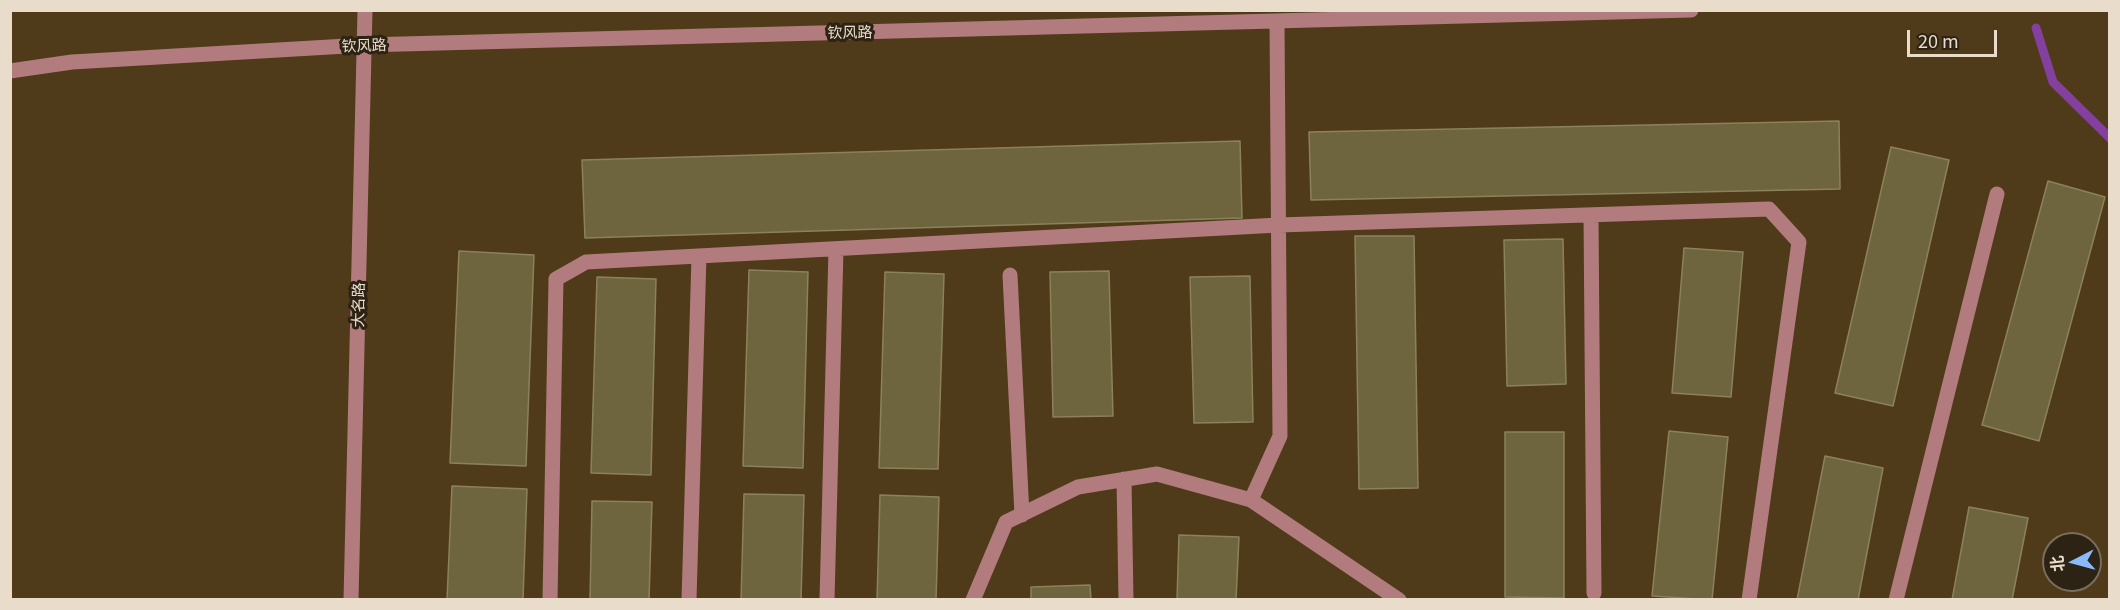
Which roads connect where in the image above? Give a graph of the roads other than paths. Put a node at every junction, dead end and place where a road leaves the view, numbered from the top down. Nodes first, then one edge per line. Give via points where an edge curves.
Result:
1 (365, 10) edge
2 (1691, 10) edge
3 (1277, 21) junction
4 (364, 45) junction
5 (10, 71) edge
6 (1997, 194) dead end
7 (1591, 215) junction
8 (1279, 225) junction
9 (836, 249) junction
10 (699, 256) junction
11 (1010, 275) dead end
12 (1124, 479) junction
13 (1251, 500) junction
14 (1022, 515) junction
15 (1594, 593) dead end
16 (351, 600) edge
17 (550, 600) edge
18 (689, 600) edge
19 (827, 600) edge
20 (973, 600) edge
21 (1126, 600) edge
22 (1400, 600) edge
23 (1749, 600) edge
24 (1896, 600) edge

1 - 4 street, 大名路
2 - 3 street, 钦风路
3 - 4 street, 钦风路
3 - 8 street
4 - 5 street, 钦风路 via 72,62
4 - 16 street, 大名路
6 - 24 street
7 - 8 street
7 - 15 street
7 - 23 street via 1769,209 1799,242
8 - 9 street
8 - 13 street via 1280,435
9 - 10 street
9 - 19 street
10 - 17 street via 586,262 556,279
10 - 18 street
11 - 14 street
12 - 13 street via 1157,474
12 - 14 street via 1078,487
12 - 21 street
13 - 22 street
14 - 20 street via 1006,522

